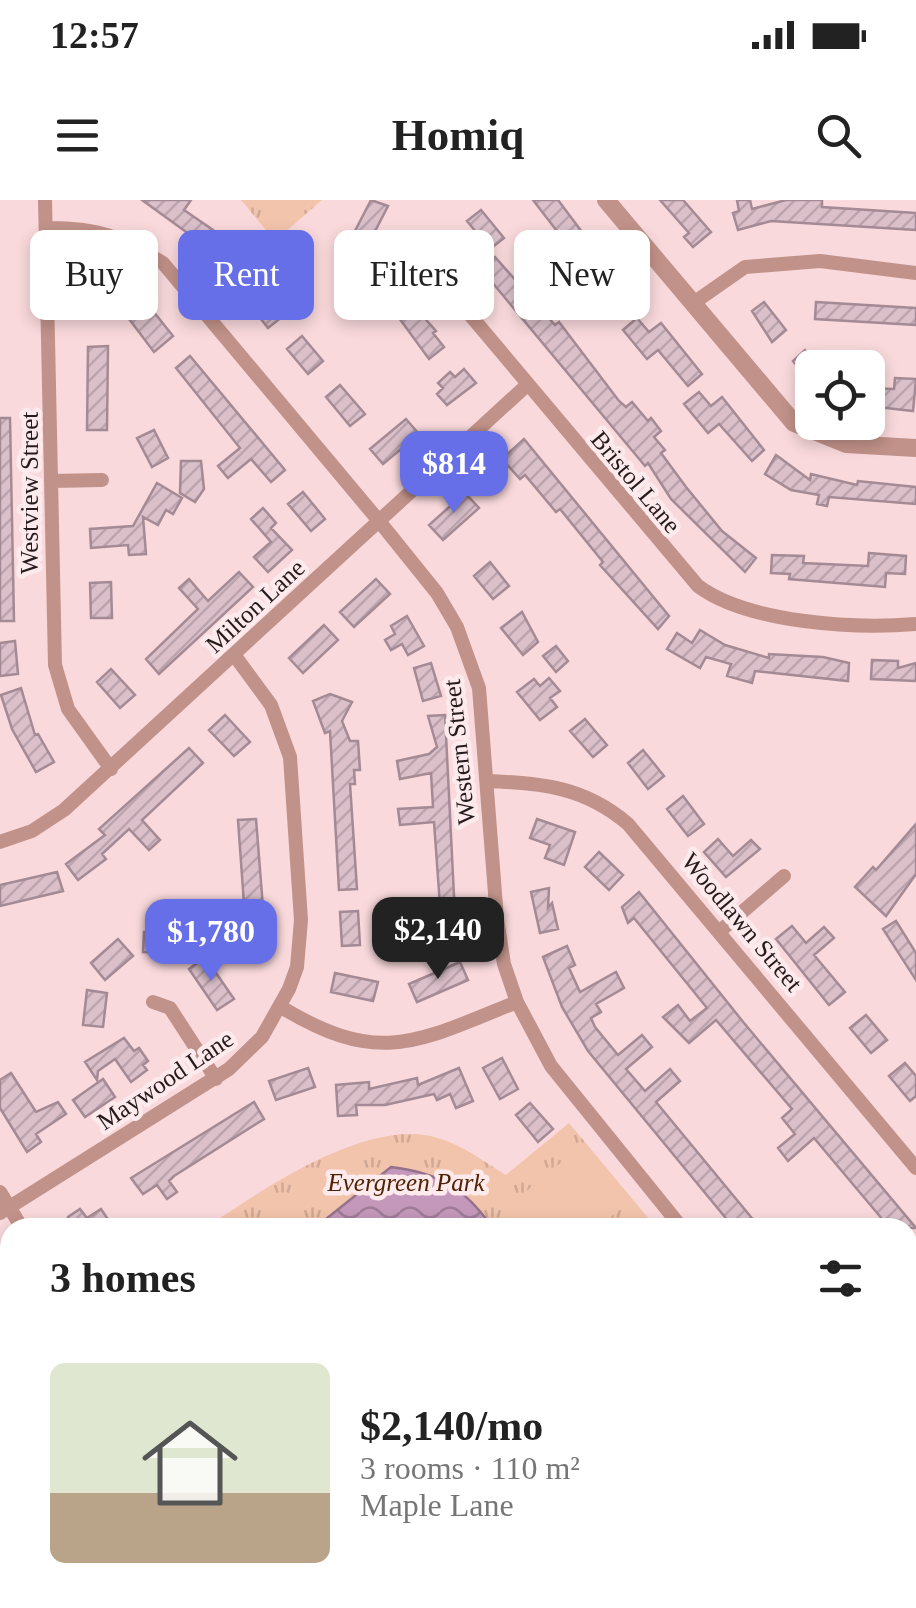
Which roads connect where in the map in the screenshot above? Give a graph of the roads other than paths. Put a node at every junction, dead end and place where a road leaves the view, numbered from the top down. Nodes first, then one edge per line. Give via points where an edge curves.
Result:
1 (45, 200) edge
2 (606, 200) edge
3 (49, 228) junction
4 (916, 272) edge
5 (692, 304) junction
6 (474, 320) edge
7 (527, 385) junction
8 (916, 448) edge
9 (102, 480) dead end
10 (52, 481) junction
11 (380, 521) junction
12 (916, 624) edge
13 (234, 656) junction
14 (111, 769) junction
15 (487, 781) junction
16 (0, 842) edge
17 (784, 876) dead end
18 (720, 931) junction
19 (153, 1002) dead end
20 (516, 1002) junction
21 (281, 1007) junction
22 (216, 1078) junction
23 (916, 1168) edge
24 (0, 1192) edge
25 (5, 1210) edge
26 (674, 1218) edge

1 - 3 street, Westview Street
2 - 5 street
3 - 10 street, Westview Street
3 - 11 street, Western Street via 94,228 163,263
4 - 5 street via 820,261 745,267
5 - 8 street via 794,422 846,444
6 - 7 street, Bristol Lane
7 - 11 street, Milton Lane
7 - 12 street, Bristol Lane via 682,572 710,595 762,615
9 - 10 street
10 - 14 street, Westview Street via 55,665 68,709
11 - 13 street, Milton Lane
11 - 15 street, Western Street via 457,626 479,688
13 - 14 street, Milton Lane
13 - 21 street, Maywood Lane via 271,704 291,768 301,933
14 - 16 street, Milton Lane via 48,822
15 - 18 street, Woodlawn Street via 558,785 605,806 639,835
15 - 20 street, Western Street via 497,919
17 - 18 street
18 - 23 street, Woodlawn Street
19 - 22 street via 170,1008
20 - 21 street via 424,1038 387,1045 335,1036
20 - 26 street, Western Street via 550,1066
21 - 22 street, Maywood Lane via 254,1046
22 - 25 street, Maywood Lane
24 - 25 street

